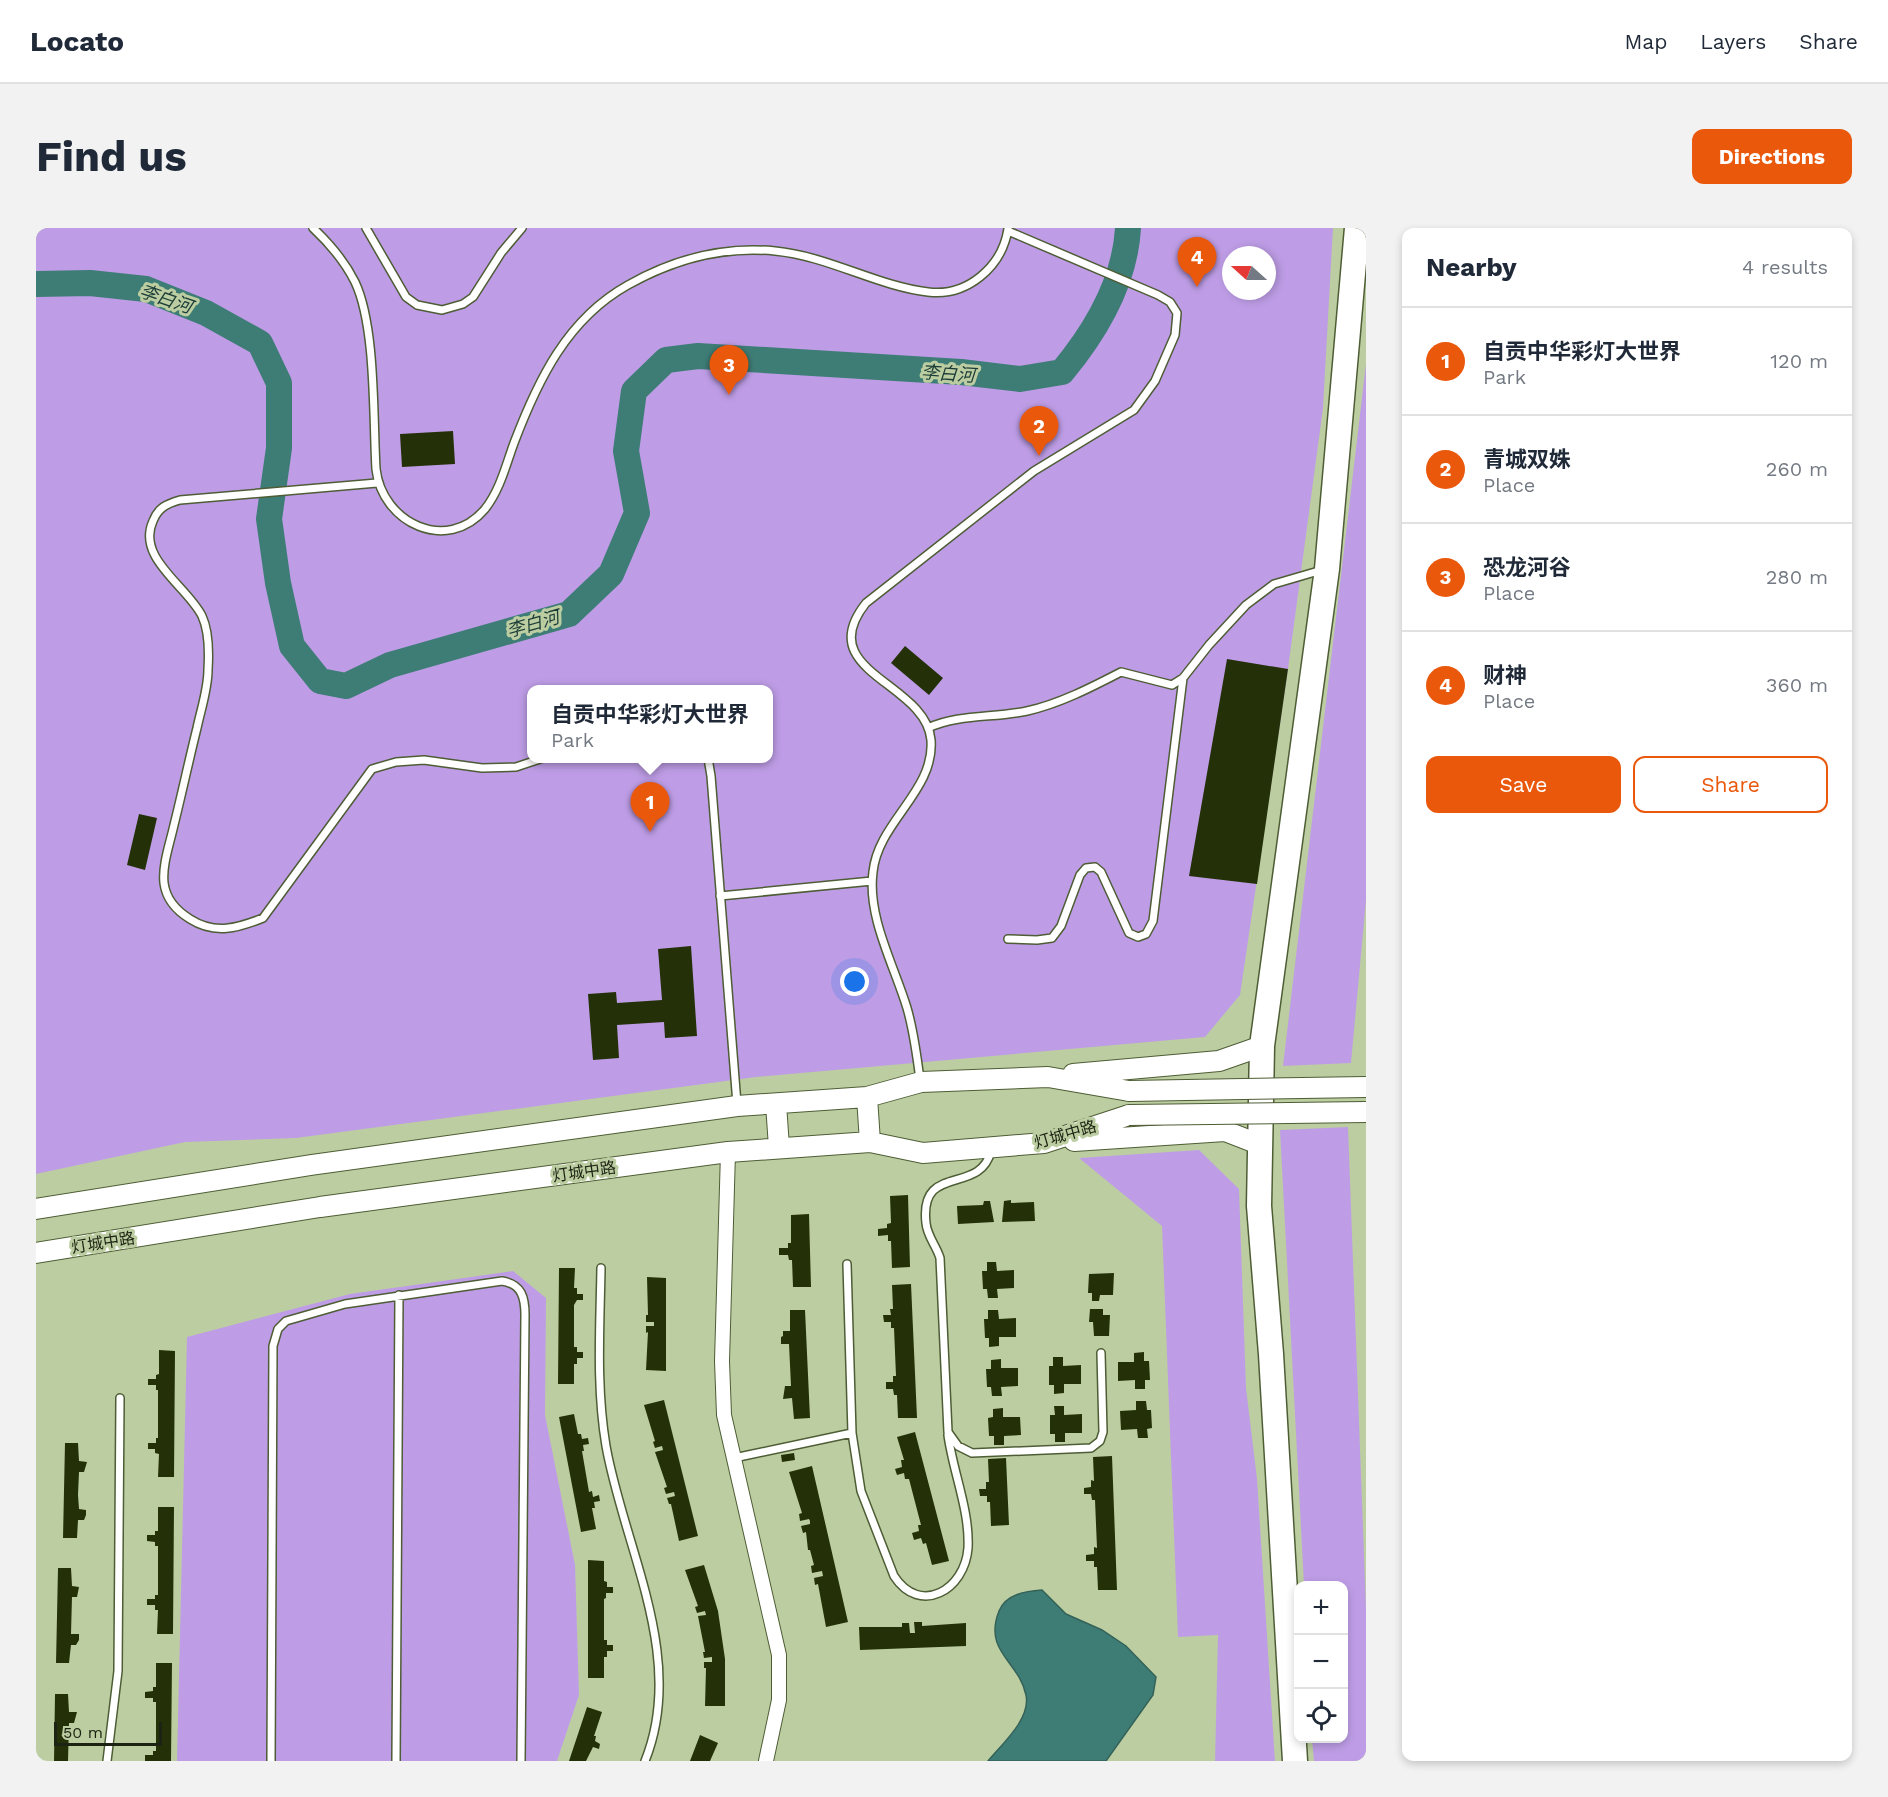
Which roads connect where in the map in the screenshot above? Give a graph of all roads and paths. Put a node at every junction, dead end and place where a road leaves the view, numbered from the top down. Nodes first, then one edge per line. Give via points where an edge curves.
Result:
1 (313, 228) edge
2 (366, 228) edge
3 (522, 228) edge
4 (1357, 228) edge
5 (1008, 230) edge
6 (1366, 311) edge
7 (1348, 354) junction
8 (377, 483) junction
9 (1327, 569) junction
10 (1183, 678) junction
11 (928, 728) junction
12 (530, 763) edge
13 (709, 763) edge
14 (872, 881) junction
15 (720, 896) junction
16 (1008, 939) dead end
17 (1262, 1046) junction
18 (1048, 1077) junction
19 (921, 1083) junction
20 (1366, 1087) edge
21 (867, 1097) junction
22 (776, 1104) junction
23 (737, 1106) junction
24 (1366, 1112) edge
25 (870, 1142) junction
26 (1044, 1143) junction
27 (1261, 1145) junction
28 (778, 1147) junction
29 (991, 1148) junction
30 (728, 1152) junction
31 (36, 1209) edge
32 (36, 1252) edge
33 (847, 1264) dead end
34 (601, 1268) dead end
35 (399, 1295) junction
36 (1101, 1353) dead end
37 (120, 1398) dead end
38 (948, 1432) junction
39 (852, 1433) junction
40 (734, 1459) junction
41 (106, 1761) edge
42 (271, 1761) edge
43 (396, 1761) edge
44 (521, 1761) edge
45 (645, 1761) edge
46 (766, 1761) edge
47 (1295, 1761) edge

1 - 8 lane via 348,270 362,301 368,334
2 - 3 lane via 406,297 417,305 442,310 473,297
4 - 7 highway
5 - 8 lane via 1003,248 984,274 970,284 940,292 918,290 814,258 777,251 714,253 665,266 613,295 590,314 554,355 530,400 494,494 471,521 434,530 410,523 392,509
5 - 11 lane via 1170,302 1177,313 1175,335 1155,381 1134,410 1034,471 995,500 866,603 853,622 850,636 859,661 913,707
6 - 7 highway
7 - 9 highway
8 - 12 lane via 215,496 168,503 157,511 148,540 156,558 203,618 208,642 203,700 166,858 164,883 169,899 180,913 196,923 218,930 238,928 263,918 372,769 424,760 482,768
9 - 10 lane via 1274,584 1246,605
9 - 17 highway
10 - 11 lane via 1172,685 1121,672 1030,710 944,721
10 - 16 lane via 1153,921 1146,934 1138,937 1129,933 1101,872 1095,867 1086,868 1080,875 1061,926 1052,938
11 - 14 lane via 931,750 924,777 886,831 875,858
13 - 15 lane
14 - 15 lane
14 - 19 lane via 876,916 907,1010
15 - 23 lane
17 - 18 main road via 1220,1061
17 - 27 highway
18 - 19 main road
18 - 20 main road, bridge via 1129,1091
19 - 21 main road
21 - 22 main road
21 - 25 main road
22 - 23 main road
22 - 28 main road
23 - 31 main road via 311,1165
24 - 26 main road, 灯城中路, bridge via 1129,1115
25 - 28 main road, 灯城中路
25 - 29 main road, 灯城中路 via 923,1153
26 - 27 main road via 1225,1131
26 - 29 main road, 灯城中路
27 - 47 highway via 1259,1206
28 - 30 main road, 灯城中路
29 - 38 lane via 982,1169 941,1183 926,1205 927,1233 940,1258
30 - 32 main road, 灯城中路 via 320,1206
30 - 40 street via 722,1361 724,1414
33 - 39 lane
34 - 45 lane via 601,1414 620,1509 649,1607 657,1652 657,1721
35 - 42 lane via 345,1304 286,1321 274,1336
35 - 43 lane
35 - 44 lane via 502,1281 512,1282 525,1300
36 - 38 lane via 1103,1432 1091,1448 972,1453 958,1446
37 - 41 lane via 118,1671
38 - 39 lane via 968,1547 957,1582 931,1595 909,1591 894,1576 861,1491
39 - 40 lane
40 - 46 street via 779,1655 779,1700

